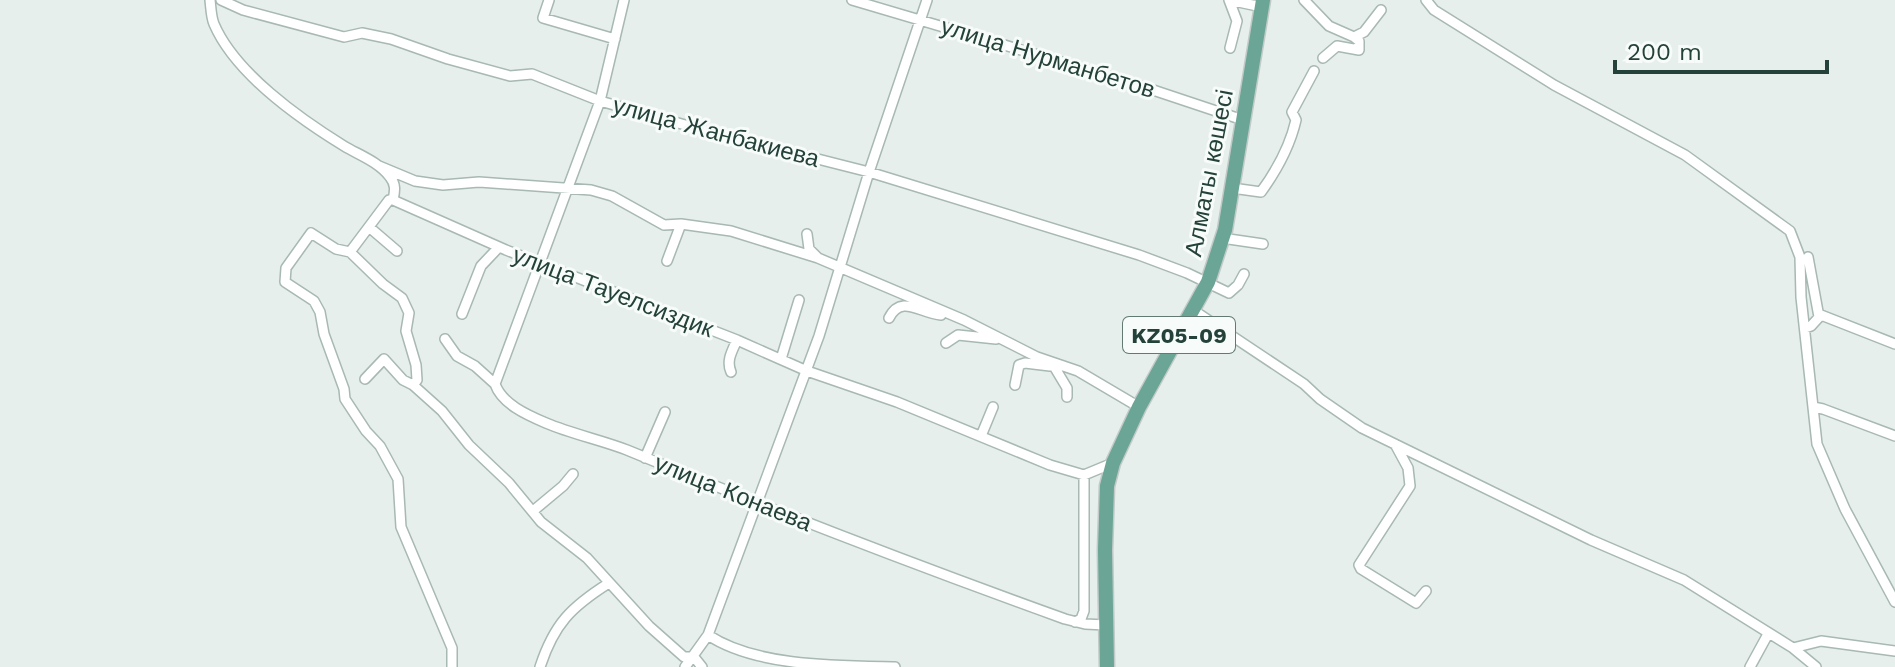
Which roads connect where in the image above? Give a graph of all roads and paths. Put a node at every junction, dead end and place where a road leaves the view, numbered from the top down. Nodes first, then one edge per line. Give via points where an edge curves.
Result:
1 (210, 0) edge
2 (221, 0) edge
3 (549, 0) edge
4 (624, 0) edge
5 (852, 0) edge
6 (927, 0) edge
7 (1304, 0) edge
8 (1426, 0) edge
9 (1262, 4) edge
10 (1381, 10) dead end
11 (922, 19) junction
12 (1354, 37) junction
13 (615, 39) junction
14 (1230, 48) dead end
15 (1359, 50) junction
16 (1368, 56) dead end
17 (1323, 58) dead end
18 (1314, 71) dead end
19 (600, 101) junction
20 (1243, 120) junction
21 (379, 166) junction
22 (869, 172) junction
23 (411, 179) junction
24 (567, 187) junction
25 (395, 188) junction
26 (1232, 188) junction
27 (393, 200) junction
28 (681, 224) junction
29 (369, 227) junction
30 (807, 234) dead end
31 (1222, 238) junction
32 (1263, 244) dead end
33 (499, 247) junction
34 (397, 251) dead end
35 (350, 252) junction
36 (1808, 257) dead end
37 (818, 258) junction
38 (667, 261) dead end
39 (541, 262) junction
40 (840, 269) junction
41 (1244, 274) dead end
42 (1208, 282) junction
43 (799, 300) dead end
44 (1193, 310) junction
45 (462, 314) dead end
46 (952, 316) junction
47 (1819, 317) junction
48 (889, 318) dead end
49 (1805, 328) junction
50 (445, 339) dead end
51 (737, 340) junction
52 (946, 343) dead end
53 (1011, 344) junction
54 (1895, 344) edge
55 (781, 359) junction
56 (1052, 363) junction
57 (807, 371) junction
58 (731, 372) dead end
59 (365, 379) dead end
60 (495, 384) junction
61 (413, 385) junction
62 (1015, 385) dead end
63 (1067, 397) dead end
64 (993, 407) dead end
65 (1139, 407) junction
66 (1813, 407) junction
67 (665, 412) dead end
68 (981, 436) junction
69 (1895, 436) edge
70 (1395, 444) junction
71 (645, 458) junction
72 (1113, 463) junction
73 (573, 474) dead end
74 (1084, 475) junction
75 (757, 503) junction
76 (533, 511) junction
77 (609, 583) junction
78 (1426, 591) dead end
79 (1895, 602) edge
80 (1075, 622) junction
81 (1106, 625) junction
82 (1768, 634) junction
83 (708, 635) junction
84 (1793, 648) junction
85 (1895, 651) edge
86 (694, 657) junction
87 (452, 667) edge
88 (540, 667) edge
89 (685, 667) edge
90 (702, 667) edge
91 (895, 667) edge
92 (1107, 667) edge
93 (1750, 667) edge
94 (1816, 667) edge

1 - 21 street via 213,22 250,75 306,121
2 - 19 street, улица Жанбакиева via 344,37 362,33 510,76 532,74
3 - 13 street via 543,18
4 - 13 street
5 - 11 street, улица Нурманбетов
6 - 11 street
7 - 12 street via 1329,26
8 - 49 street via 1554,85 1685,155 1790,231 1800,257
9 - 14 street via 1229,0 1237,21
9 - 20 main road, Алматы көшесі / KZ05-09
10 - 12 street
11 - 20 street, улица Нурманбетов
11 - 22 street
12 - 15 street
13 - 19 street
15 - 16 street
15 - 17 street via 1337,46
18 - 26 street via 1292,112 1293,134 1272,177 1261,192
19 - 22 street, улица Жанбакиева
19 - 24 street
20 - 26 main road, Алматы көшесі / KZ05-09
21 - 23 street
21 - 25 street
22 - 40 street
22 - 42 street, улица Жанбакиева via 1139,255
23 - 24 street via 443,185
23 - 25 street
24 - 28 street via 612,196 664,225
24 - 39 street
25 - 27 street
26 - 31 main road, Алматы көшесі / KZ05-09
27 - 29 street
27 - 33 street, улица Тауелсиздик
28 - 37 street via 756,237
28 - 38 street
29 - 34 street
29 - 35 street
30 - 37 street via 809,249
31 - 32 street
31 - 42 main road, Алматы көшесі / KZ05-09
33 - 39 street, улица Тауелсиздик
33 - 45 street via 481,266
35 - 61 street via 402,298 416,365
35 - 87 street via 311,233 286,268 285,282 314,301 345,399 398,479 401,527 452,648
36 - 47 street
37 - 40 street
39 - 51 street, улица Тауелсиздик
39 - 60 street
40 - 46 street
40 - 57 street
41 - 42 street via 1229,293
42 - 44 main road, Алматы көшесі / KZ05-09
43 - 55 street
44 - 65 main road, Алматы көшесі / KZ05-09
44 - 70 street via 1362,428
46 - 48 street via 902,305
46 - 53 street
47 - 49 street
47 - 54 street
49 - 66 street
50 - 60 street, улица Конаева via 457,356
51 - 55 street, улица Тауелсиздик
51 - 58 street via 729,357
52 - 53 street via 958,335 974,335
53 - 56 street
55 - 57 street, улица Тауелсиздик
56 - 62 street via 1019,365
56 - 63 street
56 - 65 street via 1078,371
57 - 68 street, улица Тауелсиздик
57 - 75 street
59 - 61 street via 384,359
60 - 71 street, улица Конаева via 511,405 545,423
61 - 76 street
64 - 68 street
65 - 72 main road, Алматы көшесі / KZ05-09
66 - 69 street
66 - 79 street via 1817,444 1838,494
67 - 71 street
68 - 74 street, улица Тауелсиздик
70 - 78 street via 1408,468 1410,486 1359,565 1416,603
70 - 82 street via 1684,580
71 - 75 street, улица Конаева
72 - 74 street
72 - 81 main road, Алматы көшесі / KZ05-09 via 1105,519
73 - 76 street
74 - 80 street via 1084,611
75 - 80 street, улица Конаева
75 - 83 street
76 - 77 street
77 - 86 street via 684,657
77 - 88 street via 564,617
80 - 81 street, улица Конаева
81 - 92 main road, Алматы көшесі / KZ05-09
82 - 84 street
82 - 93 street
83 - 86 street
83 - 91 street via 755,655 793,663
84 - 85 street via 1821,641
84 - 94 street
86 - 89 street
86 - 90 street

